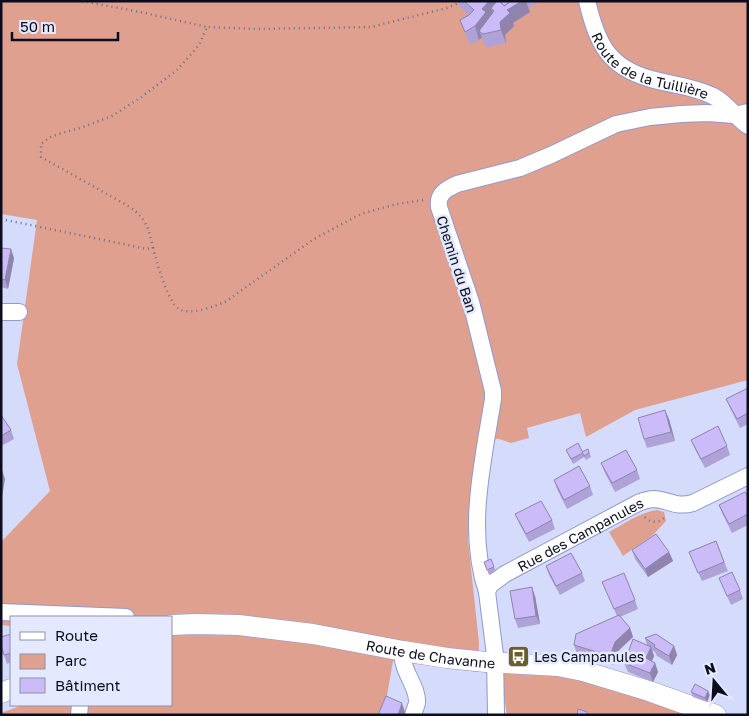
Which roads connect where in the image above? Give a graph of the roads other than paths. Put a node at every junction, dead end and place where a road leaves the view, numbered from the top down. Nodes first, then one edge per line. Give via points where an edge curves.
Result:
1 (587, 1) edge
2 (741, 113) edge
3 (748, 126) edge
4 (1, 312) edge
5 (19, 312) dead end
6 (748, 476) edge
7 (487, 592) junction
8 (1, 612) edge
9 (101, 616) edge
10 (172, 625) edge
11 (403, 651) junction
12 (491, 662) junction
13 (708, 713) edge
14 (413, 715) edge
15 (485, 715) edge
16 (496, 715) edge

1 - 2 street, Route de la Tuillière via 602,45 614,61 631,72 712,96
2 - 3 street, Route de la Tuillière
2 - 7 street, Chemin du Ban via 681,114 616,124 520,168 458,184 442,193 439,208 470,302 493,391 476,514 482,578
4 - 5 street
6 - 7 street, Rue des Campanules via 685,505 652,499 638,503 505,574 490,585
7 - 12 street
8 - 9 street
10 - 11 main road, Route de Chavanne via 239,625 313,634
11 - 12 main road, Route de Chavanne
11 - 14 street via 404,666 416,695
12 - 13 main road, Route de Chavanne via 558,666 583,671 650,690
12 - 15 street
12 - 16 street

